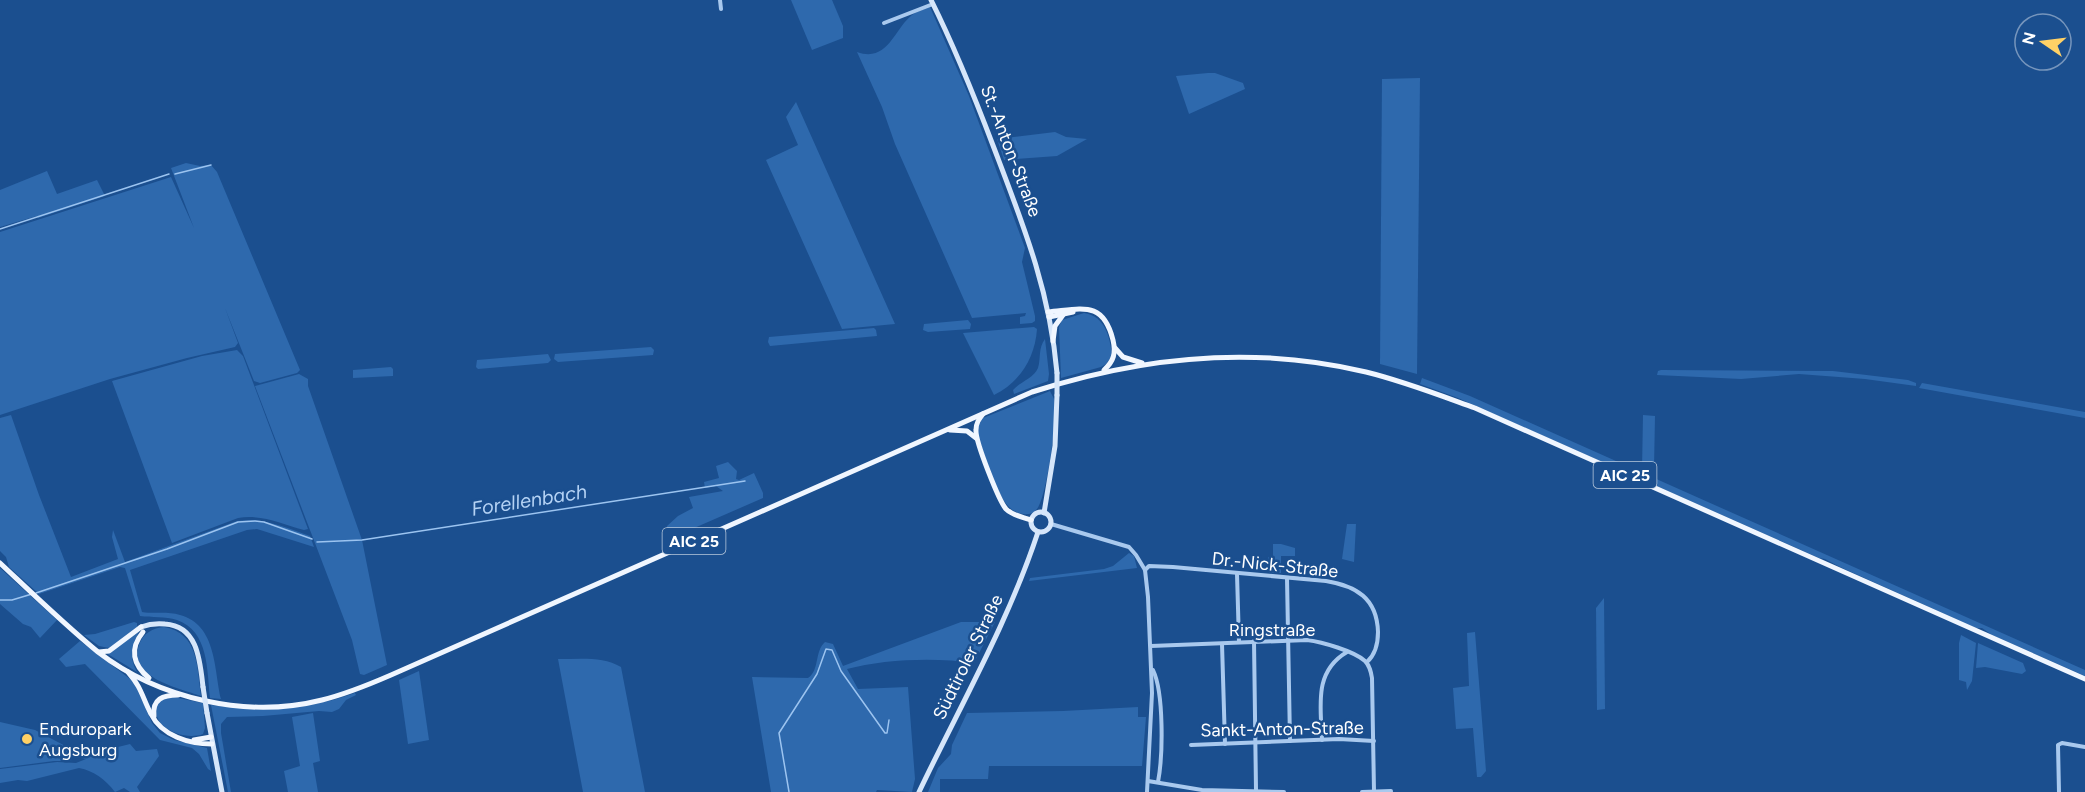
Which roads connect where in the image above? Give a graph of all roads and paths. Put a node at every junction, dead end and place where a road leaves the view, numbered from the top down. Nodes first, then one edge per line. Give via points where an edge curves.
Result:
1 (720, 0) edge
2 (932, 2) edge
3 (721, 9) dead end
4 (884, 23) dead end
5 (1080, 309) junction
6 (1048, 311) junction
7 (1063, 315) junction
8 (1053, 341) junction
9 (1114, 346) junction
10 (1144, 364) junction
11 (1103, 371) junction
12 (984, 412) junction
13 (947, 430) junction
14 (976, 438) junction
15 (1044, 513) junction
16 (1032, 520) junction
17 (1051, 524) junction
18 (1038, 532) junction
19 (0, 563) edge
20 (1145, 570) junction
21 (1237, 574) junction
22 (1287, 578) junction
23 (142, 630) junction
24 (1288, 640) junction
25 (1254, 641) junction
26 (1239, 642) junction
27 (1222, 644) junction
28 (1151, 646) junction
29 (1338, 649) junction
30 (99, 652) junction
31 (1347, 652) junction
32 (1338, 658) junction
33 (1367, 662) junction
34 (1152, 669) junction
35 (127, 671) junction
36 (2085, 679) edge
37 (154, 683) junction
38 (1152, 693) junction
39 (1158, 693) junction
40 (182, 694) junction
41 (156, 721) junction
42 (211, 736) junction
43 (189, 740) junction
44 (1322, 740) junction
45 (1290, 741) junction
46 (1374, 741) junction
47 (1256, 742) junction
48 (212, 744) junction
49 (1225, 744) junction
50 (1191, 745) dead end
51 (2085, 747) edge
52 (1148, 782) junction
53 (1158, 782) junction
54 (1256, 790) junction
55 (1202, 791) edge
56 (1374, 791) edge
57 (1391, 791) edge
58 (222, 792) edge
59 (919, 792) edge
60 (1147, 792) edge
61 (1284, 792) edge
62 (1362, 792) edge
63 (2059, 792) edge

1 - 3 street
2 - 4 street, St.-Anton-Straße
2 - 6 main road, St.-Anton-Straße via 971,88 1007,183 1040,273
5 - 6 main road
5 - 7 main road
5 - 9 main road via 1101,315 1109,326
6 - 7 main road
6 - 8 main road, St.-Anton-Straße
7 - 8 main road via 1055,326
8 - 15 main road, St.-Anton-Straße, bridge via 1057,424
9 - 10 main road via 1123,357
9 - 11 main road via 1114,359
10 - 11 main road, AIC 25
10 - 36 main road, AIC 25 via 1215,357 1301,361 1365,372 1419,387
11 - 12 main road, AIC 25
12 - 13 main road, AIC 25
12 - 14 main road via 976,425
13 - 14 main road via 961,430
13 - 40 main road, AIC 25 via 350,692 320,701 260,707 221,704
14 - 16 main road via 1006,508
15 - 16 main road via 1036,514
15 - 17 main road
16 - 18 main road
17 - 18 main road via 1046,531
17 - 20 street via 1129,547
18 - 59 main road, Südtiroler Straße via 1001,624
19 - 30 main road, AIC 25
20 - 21 street, Dr.-Nick-Straße via 1156,566
20 - 28 street
21 - 22 street, Dr.-Nick-Straße
21 - 26 street
22 - 24 street
22 - 33 street, Dr.-Nick-Straße via 1336,583 1369,601 1375,611 1378,636 1375,652
23 - 30 main road via 113,649
23 - 37 main road via 134,659
23 - 42 main road, bridge via 157,624 178,627 191,638 199,657
24 - 25 street, Ringstraße
24 - 29 street, Ringstraße via 1322,642
24 - 45 street
25 - 26 street, Ringstraße
25 - 47 street
26 - 27 street, Ringstraße
27 - 28 street, Ringstraße
27 - 49 street
28 - 34 street
29 - 31 street, Ringstraße
29 - 32 street
30 - 35 main road, AIC 25
31 - 32 street
31 - 33 street, Ringstraße
32 - 44 street via 1321,684
33 - 46 street via 1372,678
34 - 38 street
34 - 39 street
35 - 37 main road, AIC 25
35 - 41 main road via 140,687
37 - 40 main road, AIC 25
38 - 39 street
38 - 52 street
39 - 53 street
40 - 41 main road via 159,699 154,708
41 - 43 main road via 172,735
42 - 43 main road
42 - 48 main road
43 - 48 main road
44 - 45 street, Sankt-Anton-Straße
44 - 46 street, Sankt-Anton-Straße
45 - 47 street, Sankt-Anton-Straße
46 - 56 street
47 - 49 street, Sankt-Anton-Straße
47 - 54 street
48 - 58 main road
49 - 50 street, Sankt-Anton-Straße
51 - 63 street via 2058,745
52 - 53 street
52 - 60 street
53 - 55 street
54 - 55 street
54 - 61 street
56 - 57 street
56 - 62 street

